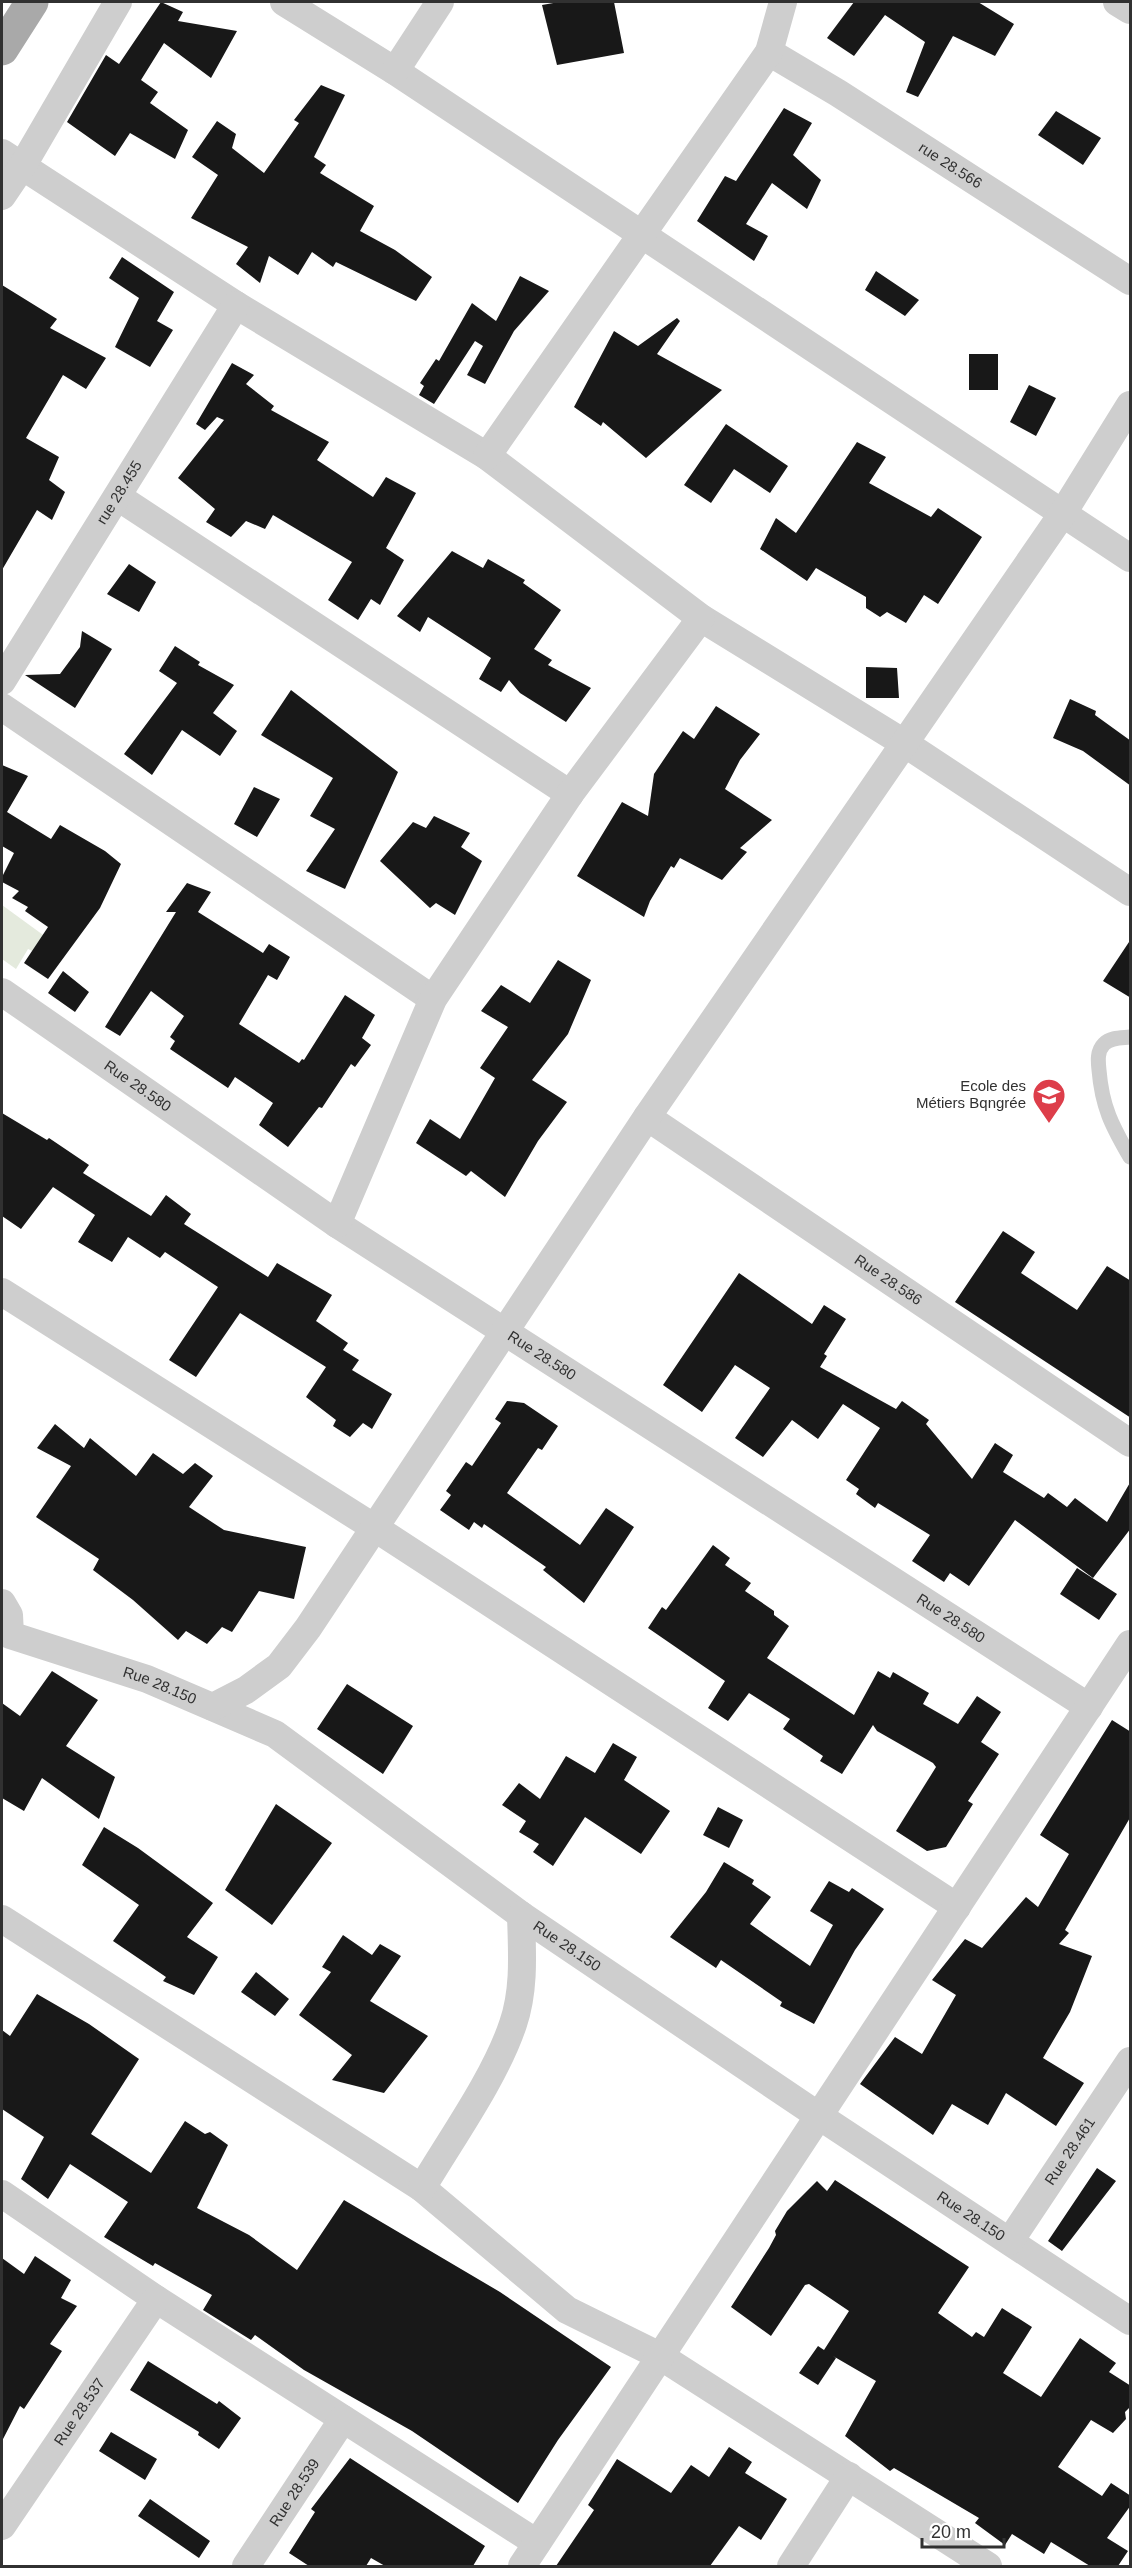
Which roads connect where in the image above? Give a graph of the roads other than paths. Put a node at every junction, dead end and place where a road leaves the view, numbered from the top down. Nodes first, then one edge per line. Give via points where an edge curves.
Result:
1 (32, 2) edge
2 (118, 2) edge
3 (284, 2) edge
4 (440, 2) edge
5 (783, 2) edge
6 (1117, 2) edge
7 (1131, 10) edge
8 (2, 49) edge
9 (769, 52) junction
10 (395, 71) junction
11 (12, 159) edge
12 (2, 196) edge
13 (642, 234) junction
14 (1131, 281) edge
15 (236, 305) junction
16 (1131, 405) edge
17 (488, 456) junction
18 (118, 497) junction
19 (1063, 513) junction
20 (1131, 558) edge
21 (701, 618) junction
22 (2, 681) edge
23 (2, 707) edge
24 (904, 743) junction
25 (570, 794) junction
26 (1131, 891) edge
27 (2, 992) edge
28 (433, 999) junction
29 (1131, 1037) edge
30 (647, 1117) junction
31 (1131, 1157) edge
32 (338, 1224) junction
33 (2, 1292) edge
34 (506, 1331) junction
35 (1131, 1443) edge
36 (375, 1528) junction
37 (2, 1603) edge
38 (6, 1642) edge
39 (1131, 1644) edge
40 (213, 1707) junction
41 (1089, 1707) junction
42 (957, 1907) junction
43 (521, 1915) junction
44 (2, 1919) edge
45 (1131, 2061) edge
46 (819, 2116) junction
47 (422, 2188) junction
48 (2, 2194) edge
49 (1010, 2241) junction
50 (156, 2299) junction
51 (1131, 2320) edge
52 (660, 2356) junction
53 (343, 2419) junction
54 (849, 2476) junction
55 (2, 2526) edge
56 (537, 2543) junction
57 (246, 2566) edge
58 (522, 2566) edge
59 (791, 2566) edge
60 (988, 2566) edge

1 - 8 main road
2 - 11 street
3 - 10 street
4 - 10 street
5 - 9 street
6 - 7 street
9 - 13 street
9 - 14 street, rue 28.566
10 - 13 street
11 - 12 street
11 - 15 street
13 - 17 street
13 - 19 street
15 - 17 street
15 - 18 street, rue 28.455
16 - 19 street
17 - 21 street
18 - 22 street, rue 28.455
18 - 25 street
19 - 20 street
19 - 24 street
21 - 24 street
21 - 25 street
23 - 28 street
24 - 26 street
24 - 30 street
25 - 28 street
27 - 32 street, Rue 28.580
28 - 32 street
29 - 31 lane via 1104,1044 1097,1057 1101,1099
30 - 34 street
30 - 35 street, Rue 28.586
32 - 34 street, Rue 28.580
33 - 36 street
34 - 36 street
34 - 41 street, Rue 28.580
36 - 40 street via 279,1666
36 - 42 street
37 - 38 street, Rue 28.150 via 9,1615
38 - 40 street, Rue 28.150 via 147,1679
39 - 41 street
40 - 43 street, Rue 28.150 via 275,1734
41 - 42 street
42 - 46 street
43 - 46 street, Rue 28.150
43 - 47 street via 523,1969 513,2024 482,2088
44 - 47 street
45 - 49 street, Rue 28.461
46 - 49 street, Rue 28.150
46 - 52 street
47 - 52 street via 567,2310
48 - 50 street
49 - 51 street, Rue 28.150
50 - 53 street
50 - 55 street, Rue 28.537
52 - 54 street
52 - 56 street
53 - 56 street
53 - 57 street, Rue 28.539
54 - 59 street
54 - 60 street
56 - 58 street

